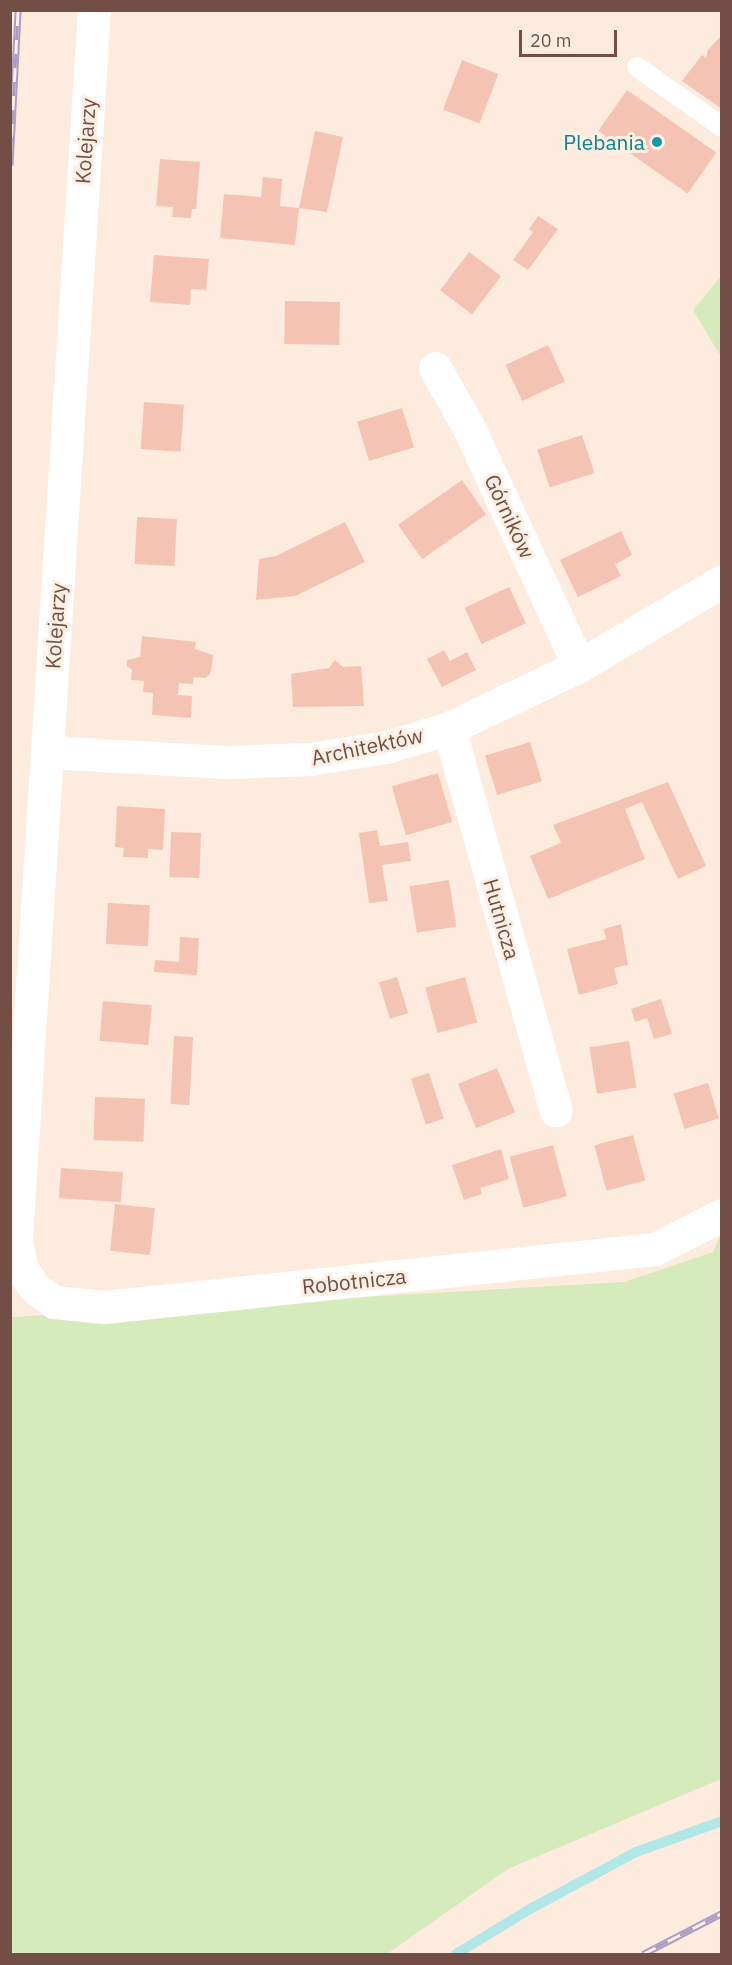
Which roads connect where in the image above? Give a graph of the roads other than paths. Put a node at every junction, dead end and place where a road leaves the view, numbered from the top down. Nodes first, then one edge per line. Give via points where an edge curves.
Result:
1 (94, 10) edge
2 (637, 67) dead end
3 (722, 127) edge
4 (435, 368) dead end
5 (722, 581) edge
6 (579, 666) junction
7 (449, 728) junction
8 (47, 752) junction
9 (556, 1110) dead end
10 (722, 1215) edge
11 (16, 1264) edge

1 - 8 street, Kolejarzy
2 - 3 lane
4 - 6 street, Górników via 468,426
5 - 6 street, Architektów
6 - 7 street, Architektów
7 - 8 street, Architektów via 386,747 310,759 226,762
7 - 9 street, Hutnicza
8 - 11 street, Kolejarzy
10 - 11 street, Robotnicza via 655,1249 105,1307 54,1302 35,1288

